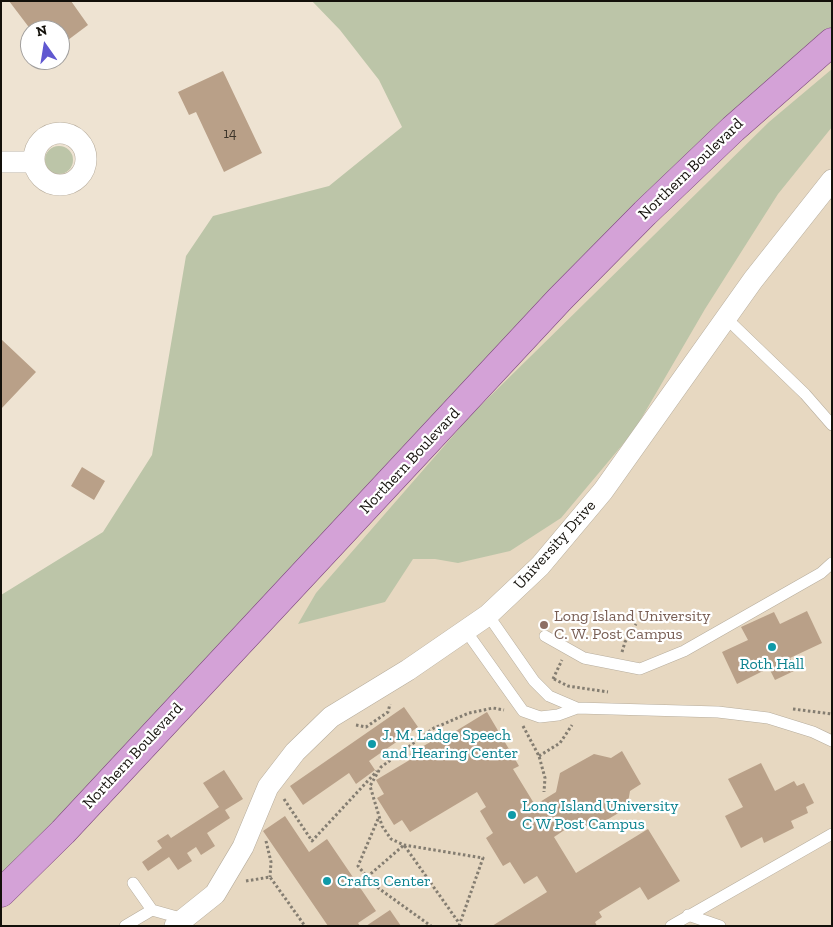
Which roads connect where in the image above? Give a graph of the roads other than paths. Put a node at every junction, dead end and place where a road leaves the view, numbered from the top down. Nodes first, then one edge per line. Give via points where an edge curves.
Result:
1 (832, 42) edge
2 (1, 162) edge
3 (33, 162) dead end
4 (832, 180) edge
5 (726, 318) junction
6 (832, 425) edge
7 (832, 563) edge
8 (488, 614) junction
9 (466, 631) junction
10 (545, 636) dead end
11 (577, 708) junction
12 (832, 741) edge
13 (832, 834) edge
14 (133, 883) dead end
15 (1, 893) edge
16 (152, 910) junction
17 (688, 915) junction
18 (180, 922) edge
19 (125, 926) edge
20 (671, 926) edge
21 (720, 926) edge

1 - 15 main road, Northern Boulevard via 733,128 560,299 62,832
2 - 3 street
4 - 5 street, University Drive
5 - 6 lane via 805,394
5 - 8 street, University Drive via 603,491 540,566
7 - 10 lane via 821,573 684,651 640,669 584,658
8 - 9 street, University Drive
8 - 11 lane via 534,681 549,696
9 - 11 lane via 523,711 540,717
9 - 18 street, University Drive via 331,717 295,752 273,782 244,847 215,894
11 - 12 lane via 718,712 760,717 813,732
13 - 17 lane
14 - 16 lane
16 - 18 lane
16 - 19 lane
17 - 20 lane
17 - 21 lane

